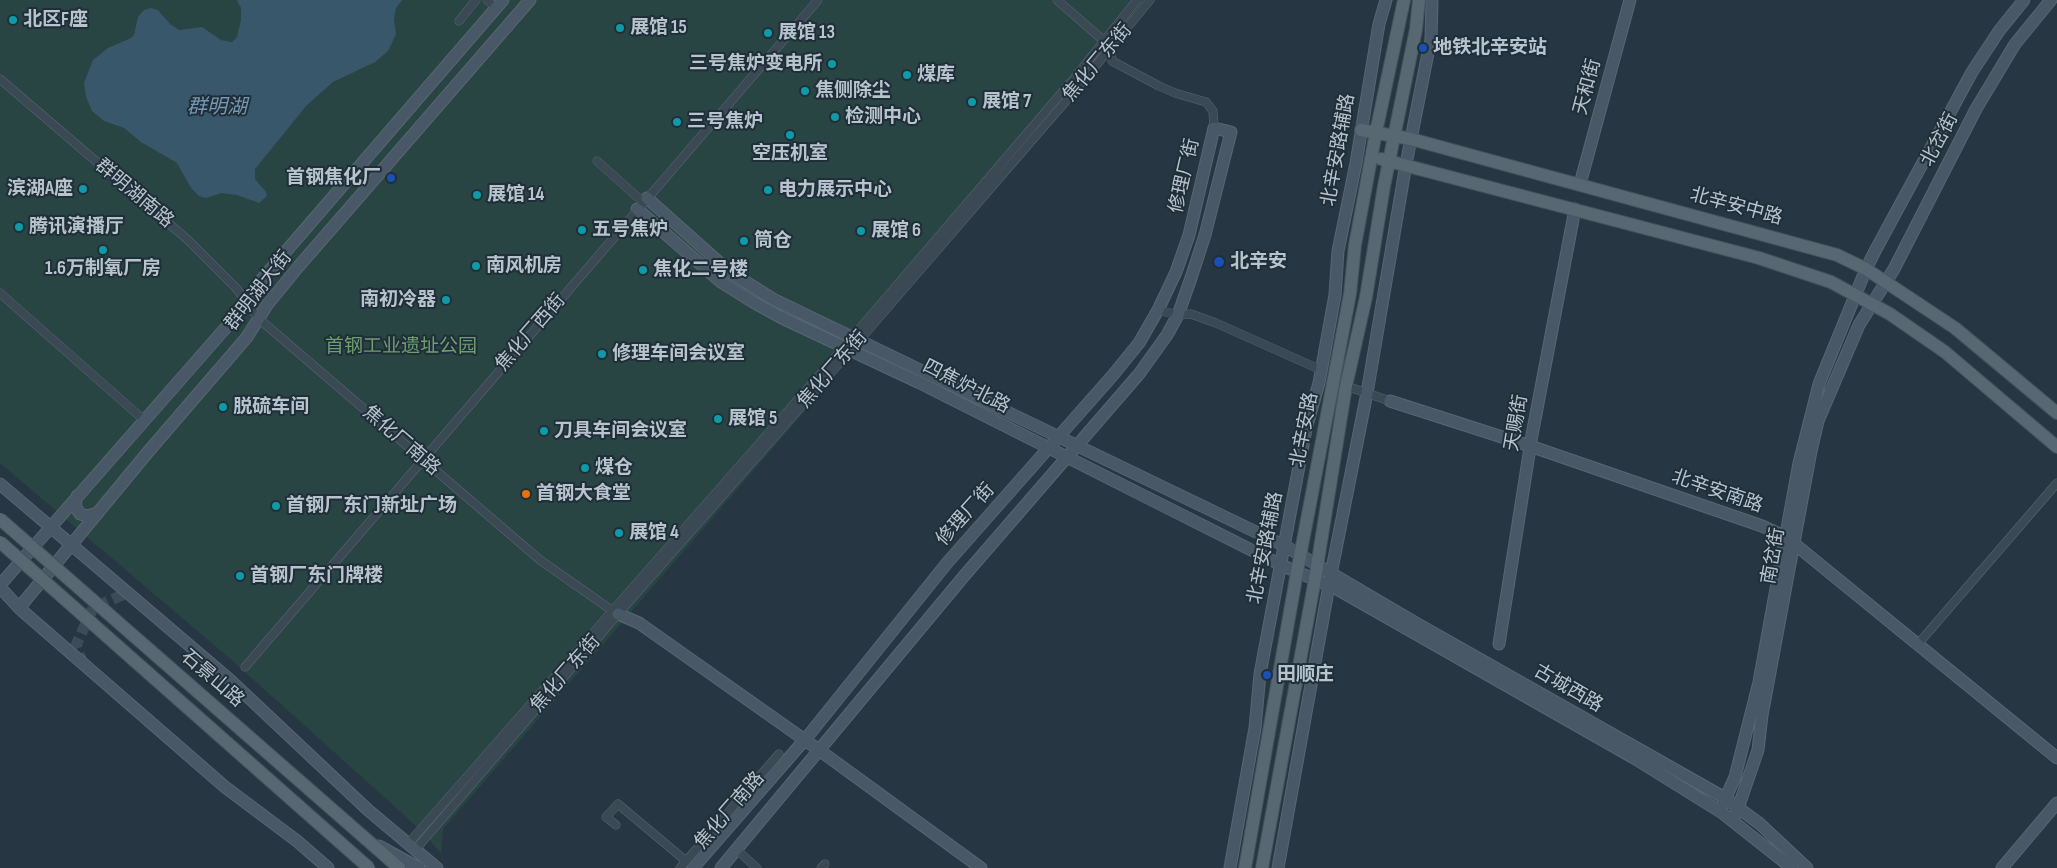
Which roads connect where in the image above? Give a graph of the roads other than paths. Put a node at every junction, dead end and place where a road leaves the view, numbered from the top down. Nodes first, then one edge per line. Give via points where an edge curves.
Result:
1 (476, 0) edge
2 (487, 0) edge
3 (530, 0) edge
4 (818, 0) edge
5 (1056, 0) edge
6 (1137, 0) edge
7 (1150, 0) edge
8 (1386, 0) edge
9 (1404, 0) edge
10 (1419, 0) edge
11 (1432, 0) edge
12 (1630, 0) edge
13 (2024, 0) edge
14 (2051, 0) edge
15 (499, 4) edge
16 (459, 21) dead end
17 (1104, 40) junction
18 (1112, 47) junction
19 (0, 80) edge
20 (1214, 128) junction
21 (1361, 130) junction
22 (1376, 132) junction
23 (1395, 136) junction
24 (1411, 139) junction
25 (1371, 158) junction
26 (1389, 160) junction
27 (597, 161) dead end
28 (1406, 164) junction
29 (1580, 184) junction
30 (642, 203) junction
31 (1575, 209) junction
32 (1866, 269) junction
33 (1885, 282) junction
34 (0, 294) edge
35 (1855, 295) junction
36 (246, 301) junction
37 (1872, 304) junction
38 (1158, 310) junction
39 (1178, 315) junction
40 (258, 318) junction
41 (1344, 326) junction
42 (856, 339) junction
43 (847, 349) junction
44 (1321, 370) junction
45 (1346, 386) junction
46 (1367, 393) junction
47 (1390, 401) joint
48 (2057, 413) edge
49 (145, 421) junction
50 (1059, 436) junction
51 (1078, 445) junction
52 (1530, 446) junction
53 (2057, 447) edge
54 (1049, 448) junction
55 (1068, 457) junction
56 (422, 459) junction
57 (2057, 483) edge
58 (0, 484) edge
59 (77, 496) junction
60 (98, 513) junction
61 (0, 519) edge
62 (51, 527) junction
63 (1790, 540) junction
64 (0, 542) edge
65 (72, 544) junction
66 (1285, 546) junction
67 (1300, 554) junction
68 (1281, 565) junction
69 (1317, 565) junction
70 (1297, 572) junction
71 (1315, 580) junction
72 (1330, 580) junction
73 (0, 586) edge
74 (19, 608) junction
75 (615, 613) junction
76 (1499, 644) dead end
77 (1918, 644) junction
78 (245, 667) dead end
79 (1304, 721) junction
80 (804, 740) junction
81 (819, 750) junction
82 (779, 754) dead end
83 (2057, 758) edge
84 (1281, 763) junction
85 (1258, 796) junction
86 (1725, 798) junction
87 (2057, 803) edge
88 (1274, 806) junction
89 (1738, 808) junction
90 (1288, 811) junction
91 (1720, 812) junction
92 (1733, 822) junction
93 (616, 825) dead end
94 (366, 839) junction
95 (411, 847) junction
96 (737, 850) junction
97 (1234, 852) junction
98 (689, 865) edge
99 (328, 868) edge
100 (368, 868) edge
101 (398, 868) edge
102 (419, 868) edge
103 (437, 868) edge
104 (680, 868) edge
105 (721, 868) edge
106 (757, 868) edge
107 (981, 868) edge
108 (1230, 868) edge
109 (1245, 868) edge
110 (1262, 868) edge
111 (1278, 868) edge
112 (1792, 868) edge
113 (1807, 868) edge
114 (2002, 868) edge

1 - 16 street
2 - 15 street
3 - 40 main road, 群明湖大街
4 - 30 street, 焦化厂西街
5 - 17 street
6 - 17 street, 焦化厂东街
7 - 18 street, 焦化厂东街
8 - 21 main road, 北辛安路辅路
9 - 22 main road, 北辛安路
10 - 23 main road, 北辛安路
11 - 24 main road via 1430,40
12 - 29 main road, 天和街
13 - 32 main road, 北岔街 via 1972,72
14 - 33 main road, 北岔街 via 2015,44 1976,109
15 - 36 main road, 群明湖大街
17 - 18 street
17 - 42 street, 焦化厂东街
18 - 20 street via 1112,61 1158,86 1206,102 1213,111
18 - 42 street, 焦化厂东街
19 - 36 street, 群明湖南路 via 188,240
20 - 38 main road, 修理厂街 via 1189,235
20 - 39 main road, 修理厂街 via 1231,132 1205,235
21 - 22 main road, 北辛安中路
21 - 44 main road, 北辛安路辅路 via 1338,251 1335,295
22 - 23 main road, 北辛安中路
22 - 25 main road, 北辛安路
23 - 24 main road, 北辛安中路
23 - 26 main road, 北辛安路
24 - 28 main road
24 - 29 main road, 北辛安中路
25 - 26 main road
25 - 41 main road, 北辛安路
26 - 28 main road
26 - 45 main road, 北辛安路 via 1366,297
27 - 30 street
28 - 31 main road
28 - 46 main road
29 - 32 main road, 北辛安中路 via 1837,255
30 - 42 main road, 四焦炉北路 via 730,272 780,303
30 - 43 main road, 四焦炉北路 via 721,282 782,318
30 - 56 street, 焦化厂西街
31 - 35 main road via 1790,268 1831,282
31 - 52 main road, 天赐街
32 - 33 main road, 北辛安中路
32 - 35 main road, 北岔街
33 - 37 main road, 北岔街
33 - 48 main road, 北辛安中路 via 1955,328
34 - 49 street
35 - 37 main road
35 - 63 main road, 南岔街 via 1819,384 1806,432
36 - 40 street, 群明湖南路
36 - 49 main road, 群明湖大街
37 - 53 main road via 1945,352
37 - 63 main road, 南岔街 via 1859,325 1818,421
38 - 39 street
38 - 50 main road, 修理厂街 via 1139,342
39 - 44 street via 1191,314 1216,323
39 - 51 main road, 修理厂街 via 1139,374
40 - 56 street, 焦化厂南路
40 - 60 main road, 群明湖大街 via 247,336
41 - 44 main road
41 - 67 main road, 北辛安路
42 - 43 street, 焦化厂东街
42 - 50 main road, 四焦炉北路
43 - 54 main road, 四焦炉北路
43 - 75 street, 焦化厂东街
44 - 66 main road, 北辛安路辅路 via 1306,429
45 - 46 street
45 - 69 main road, 北辛安路
46 - 47 street
46 - 72 main road
47 - 52 main road, 北辛安南路
49 - 59 main road, 群明湖大街
50 - 51 main road, 四焦炉北路
50 - 54 main road, 修理厂街
51 - 55 main road, 修理厂街
51 - 66 main road, 四焦炉北路
52 - 63 main road, 北辛安南路 via 1762,526
52 - 76 main road, 天赐街
54 - 55 main road, 四焦炉北路
54 - 80 main road, 修理厂街 via 947,563
55 - 68 main road, 四焦炉北路
55 - 81 main road, 修理厂街
56 - 75 street, 焦化厂南路 via 540,560
56 - 78 street, 焦化厂西街
57 - 77 street
58 - 62 main road
59 - 60 main road via 75,506 80,514
59 - 62 main road, 群明湖大街
60 - 65 main road, 群明湖大街
61 - 94 main road, 石景山路, bridge
62 - 65 main road
62 - 73 main road, 群明湖大街
63 - 77 main road, 北辛安南路
63 - 86 main road, 南岔街 via 1759,682 1735,777
63 - 89 main road, 南岔街 via 1758,750
64 - 100 main road, 石景山路, bridge
65 - 74 main road, 群明湖大街
65 - 95 main road via 230,680
66 - 67 main road, 四焦炉北路
66 - 68 main road, 北辛安路辅路
67 - 69 main road, 古城西路
67 - 70 main road, 北辛安路
68 - 70 main road, 四焦炉北路
68 - 97 main road, 北辛安路辅路 via 1260,674 1255,728
69 - 71 main road, 北辛安路
69 - 72 main road, 古城西路
70 - 71 main road, 古城西路
70 - 85 main road, 北辛安路
71 - 72 main road, 古城西路
71 - 84 main road, 北辛安路
72 - 79 main road
72 - 86 main road, 古城西路
72 - 91 main road, 古城西路
73 - 74 main road
74 - 99 main road via 225,787
75 - 80 main road via 639,623
75 - 95 street, 焦化厂东街
77 - 83 main road, 北辛安南路
79 - 84 main road
79 - 90 main road
80 - 81 main road
80 - 98 main road, 修理厂街
81 - 96 main road, 修理厂街
81 - 107 main road
82 - 98 street, 焦化厂南路
84 - 88 main road, 北辛安路
85 - 97 main road
85 - 109 main road, 北辛安路
86 - 89 main road, 古城西路
86 - 91 main road, 南岔街
87 - 114 main road
88 - 90 main road
88 - 110 main road, 北辛安路
89 - 92 main road, 南岔街
89 - 113 main road, 古城西路
90 - 111 main road
91 - 92 main road, 古城西路
92 - 112 main road, 古城西路
93 - 98 street via 606,817 618,804
94 - 101 main road, 石景山路
94 - 102 main road
95 - 103 main road
96 - 105 main road, 修理厂街
96 - 106 street
97 - 108 main road, 北辛安路辅路
98 - 104 street, 焦化厂南路

